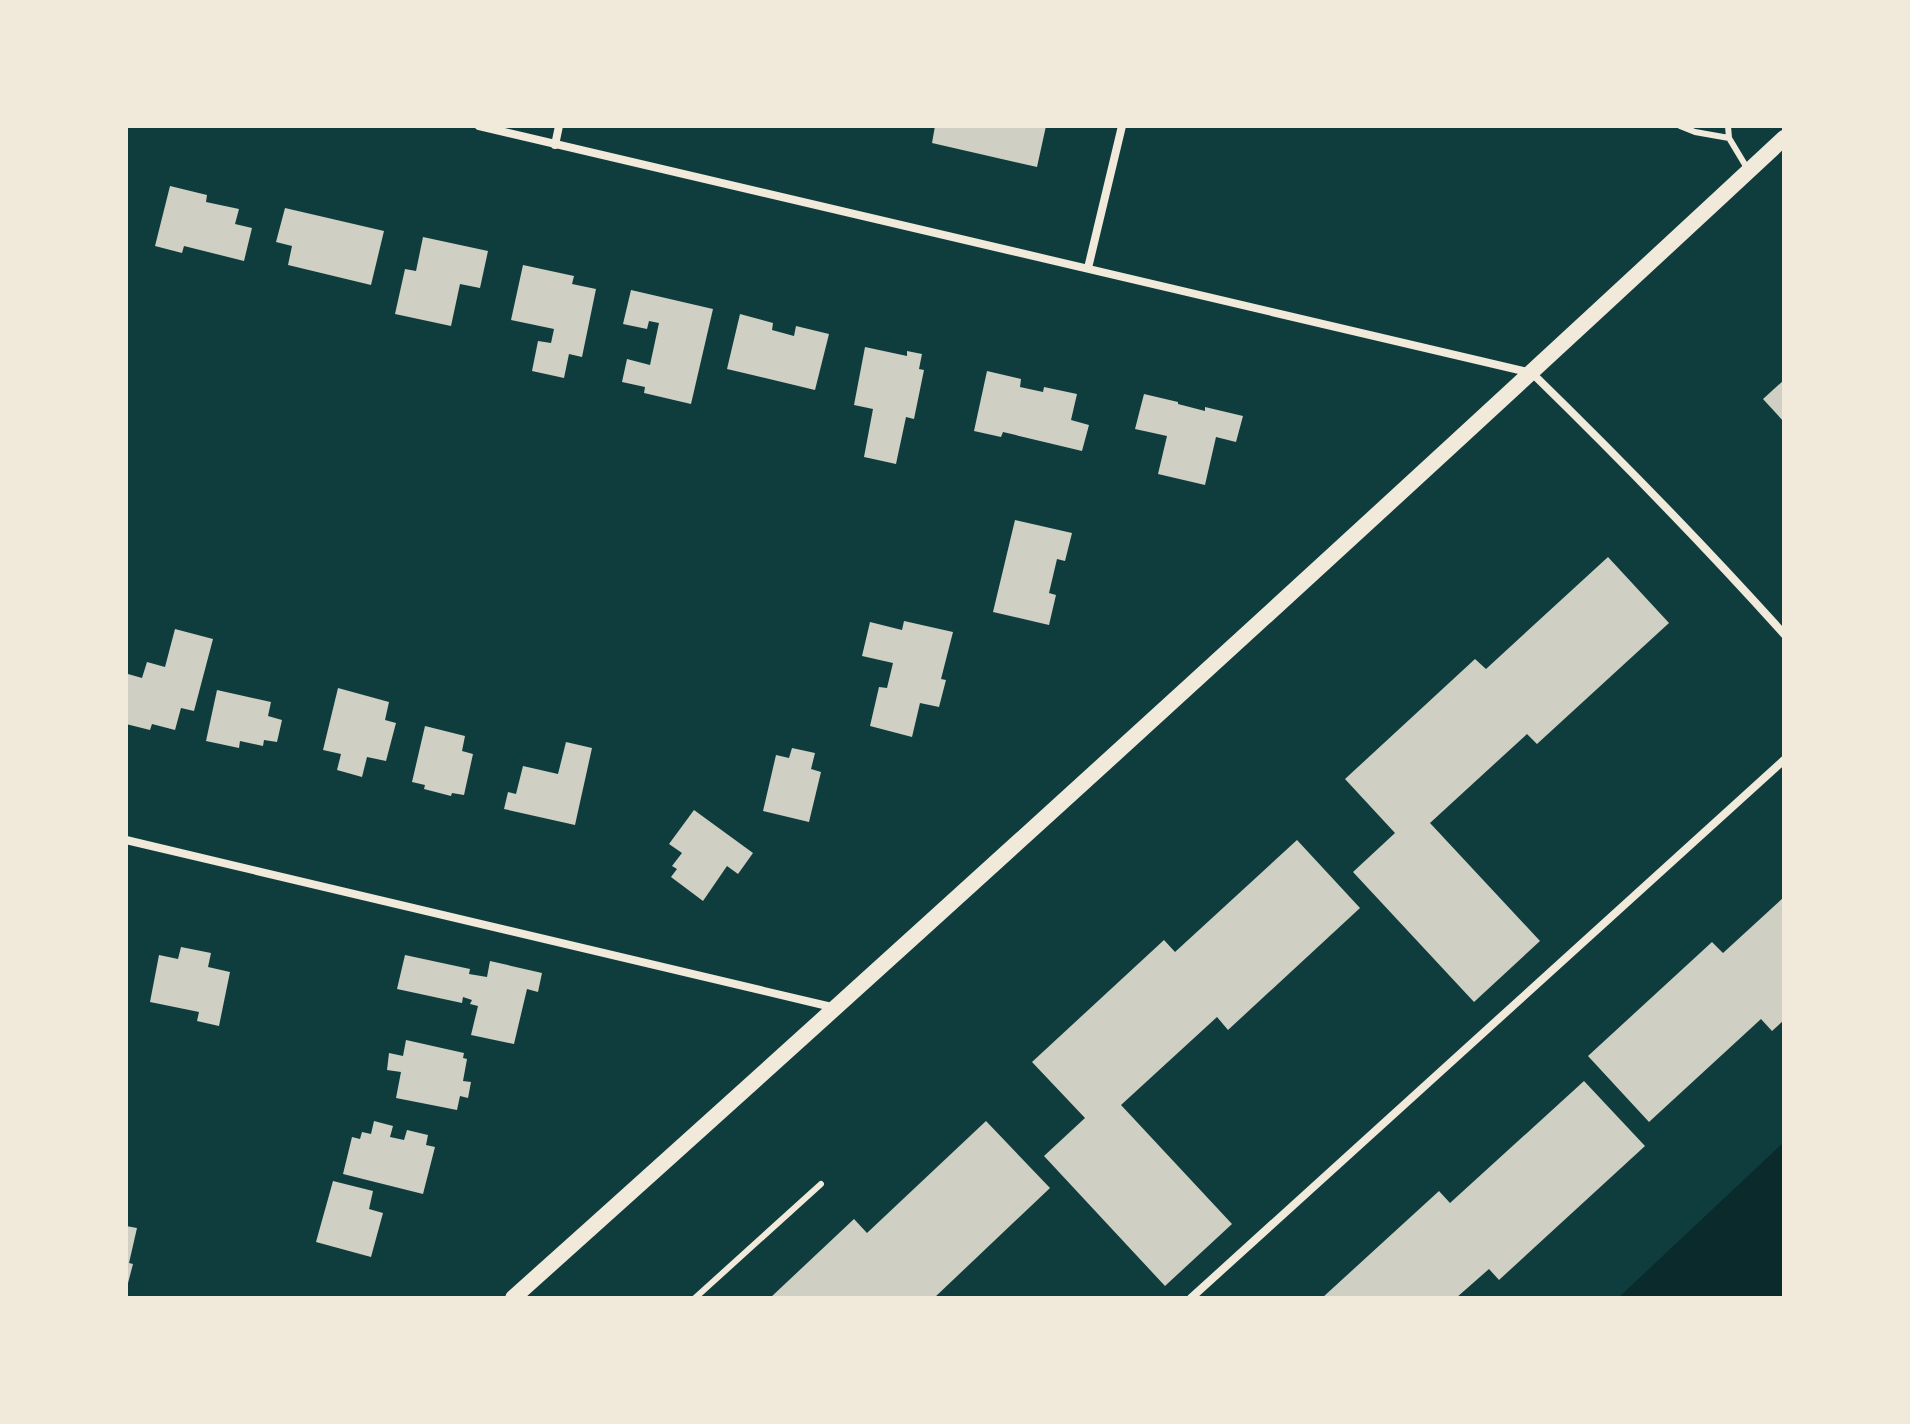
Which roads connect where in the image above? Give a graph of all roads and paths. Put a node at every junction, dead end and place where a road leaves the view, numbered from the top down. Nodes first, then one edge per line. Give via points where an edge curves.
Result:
1 (479, 126) edge
2 (559, 126) edge
3 (1122, 126) edge
4 (1680, 126) edge
5 (1728, 126) edge
6 (1729, 138) junction
7 (1784, 138) edge
8 (555, 145) junction
9 (1749, 171) junction
10 (1088, 268) junction
11 (1532, 373) junction
12 (1784, 634) edge
13 (1784, 760) edge
14 (126, 840) edge
15 (837, 1008) junction
16 (821, 1184) dead end
17 (513, 1298) edge
18 (695, 1298) edge
19 (1191, 1298) edge

1 - 8 street
2 - 8 street
3 - 10 street
4 - 6 lane
5 - 6 lane
6 - 9 lane
7 - 9 main road
8 - 10 street
9 - 11 main road
10 - 11 street
11 - 12 street
11 - 15 main road
13 - 19 street
14 - 15 street
15 - 17 main road
16 - 18 lane

